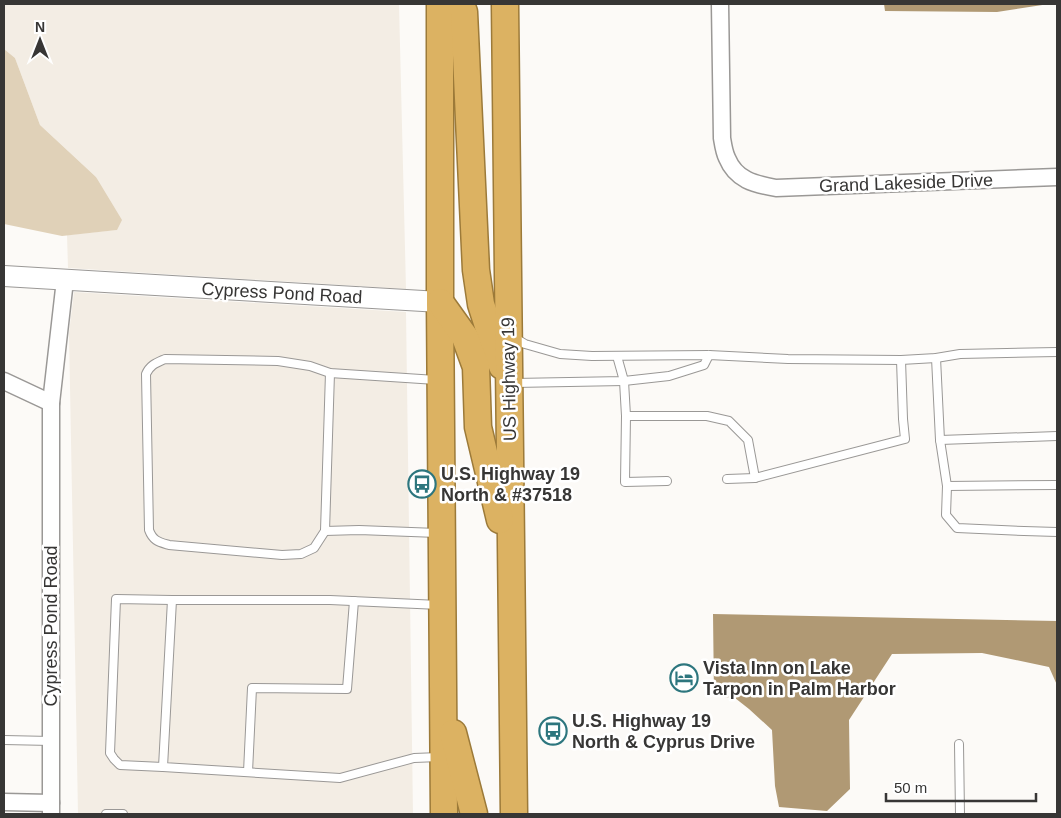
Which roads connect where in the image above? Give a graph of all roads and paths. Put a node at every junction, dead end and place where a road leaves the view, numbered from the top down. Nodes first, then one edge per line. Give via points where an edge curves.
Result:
1 (440, 4) edge
2 (461, 4) edge
3 (505, 4) edge
4 (720, 4) edge
5 (1057, 177) edge
6 (4, 276) edge
7 (65, 280) junction
8 (440, 302) junction
9 (508, 335) junction
10 (1057, 352) edge
11 (709, 355) junction
12 (617, 356) junction
13 (936, 358) junction
14 (901, 360) junction
15 (330, 373) junction
16 (441, 381) junction
17 (624, 381) junction
18 (4, 382) edge
19 (509, 383) junction
20 (50, 403) junction
21 (626, 416) junction
22 (1057, 436) edge
23 (940, 440) junction
24 (755, 478) junction
25 (727, 479) dead end
26 (667, 480) dead end
27 (1057, 485) edge
28 (947, 486) junction
29 (324, 531) junction
30 (1057, 532) edge
31 (442, 533) junction
32 (511, 566) junction
33 (172, 600) junction
34 (354, 602) junction
35 (442, 605) junction
36 (443, 696) junction
37 (4, 740) edge
38 (50, 741) junction
39 (960, 744) dead end
40 (444, 757) junction
41 (163, 767) junction
42 (248, 772) junction
43 (4, 802) edge
44 (51, 808) edge
45 (106, 814) edge
46 (123, 814) edge
47 (444, 814) edge
48 (474, 814) edge
49 (514, 814) edge
50 (960, 814) edge

1 - 8 highway
2 - 19 highway via 468,70 476,270 481,304
3 - 9 highway, US Highway 19
4 - 5 street, Grand Lakeside Drive via 722,138 727,158 737,174 755,184 776,188
6 - 7 street, Cypress Pond Road
7 - 8 street, Cypress Pond Road
7 - 20 street, Cypress Pond Road
8 - 16 highway
8 - 32 highway via 465,337 476,367 478,427
9 - 12 lane via 525,344 560,354
9 - 19 highway, US Highway 19
10 - 13 lane via 960,354
11 - 12 lane
11 - 14 lane
11 - 17 lane via 704,365 669,376
12 - 17 lane
13 - 14 lane
13 - 23 lane
14 - 24 lane via 905,439
15 - 16 lane
15 - 29 lane
15 - 29 lane via 278,361 165,359 154,363 146,374 148,530 151,537 169,545 282,555 301,554 314,548
16 - 31 highway
17 - 19 lane
17 - 21 lane
18 - 20 street
19 - 32 highway, US Highway 19
20 - 38 street, Cypress Pond Road
21 - 24 lane via 707,416 729,421 748,440
21 - 26 lane via 625,482
22 - 23 lane
23 - 28 lane
24 - 25 lane
27 - 28 lane
28 - 30 lane via 946,515 957,528
29 - 31 lane
31 - 35 highway
32 - 49 highway, US Highway 19
33 - 34 lane
33 - 41 lane
33 - 41 lane via 116,599 110,753 120,765
34 - 35 lane
34 - 42 lane via 347,689 252,688
35 - 36 highway
36 - 40 highway
36 - 48 highway
37 - 38 lane
38 - 44 street, Cypress Pond Road
39 - 50 lane
40 - 42 lane via 414,758 340,778
40 - 47 highway
41 - 42 lane
43 - 44 street, Cypress Pond Road
45 - 46 lane

